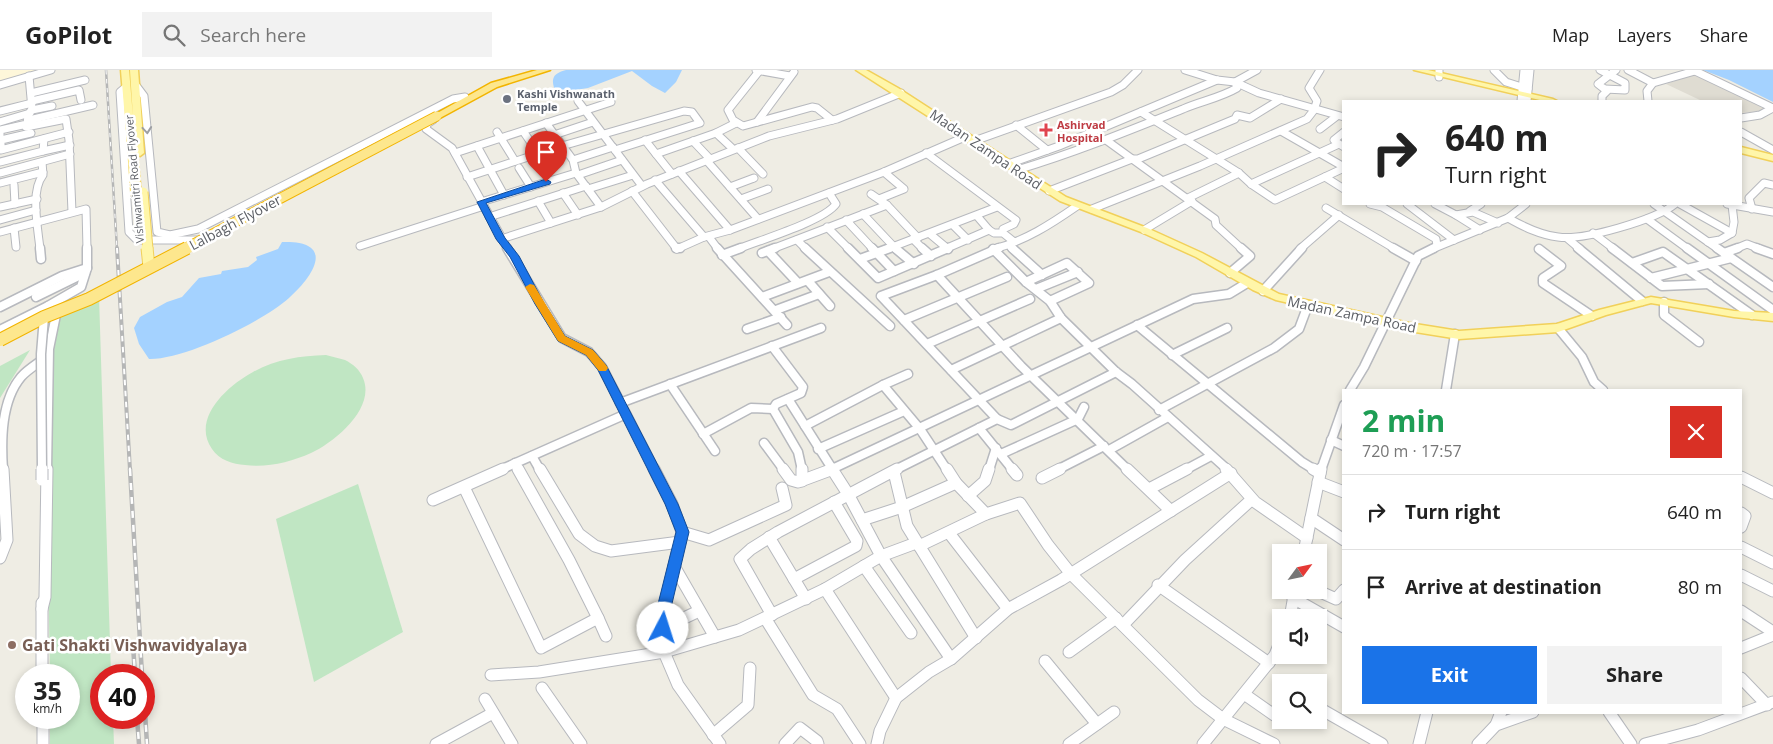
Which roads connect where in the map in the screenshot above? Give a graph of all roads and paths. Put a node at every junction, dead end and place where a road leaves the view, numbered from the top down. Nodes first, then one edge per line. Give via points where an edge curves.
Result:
1 (51, 70) edge
2 (125, 70) edge
3 (134, 70) edge
4 (535, 70) edge
5 (546, 70) edge
6 (758, 70) edge
7 (852, 70) edge
8 (1138, 70) edge
9 (1185, 70) edge
10 (1257, 70) edge
11 (1320, 70) edge
12 (1408, 70) edge
13 (1418, 70) edge
14 (1494, 70) edge
15 (1524, 70) edge
16 (1530, 70) edge
17 (1600, 70) edge
18 (1616, 70) edge
19 (1628, 70) edge
20 (1694, 70) edge
21 (862, 71) edge
22 (1439, 74) edge
23 (29, 76) junction
24 (1611, 76) junction
25 (85, 80) dead end
26 (1217, 80) junction
27 (1235, 82) junction
28 (1653, 83) junction
29 (0, 84) edge
30 (136, 84) junction
31 (126, 87) junction
32 (1605, 89) junction
33 (31, 93) junction
34 (901, 93) junction
35 (1525, 96) edge
36 (467, 98) junction
37 (1281, 99) junction
38 (81, 100) dead end
39 (1547, 100) edge
40 (1602, 100) edge
41 (1648, 100) edge
42 (578, 101) dead end
43 (611, 102) dead end
44 (93, 104) dead end
45 (52, 106) dead end
46 (31, 107) junction
47 (1773, 108) edge
48 (585, 110) junction
49 (1314, 110) junction
50 (0, 111) edge
51 (1141, 112) junction
52 (1340, 117) edge
53 (1742, 118) edge
54 (1156, 119) junction
55 (832, 120) junction
56 (0, 122) edge
57 (28, 122) junction
58 (593, 122) junction
59 (757, 122) junction
60 (546, 123) junction
61 (736, 123) junction
62 (1016, 125) junction
63 (426, 126) junction
64 (0, 129) edge
65 (1320, 129) dead end
66 (523, 131) junction
67 (1281, 131) junction
68 (32, 132) dead end
69 (69, 132) junction
70 (497, 132) dead end
71 (716, 133) junction
72 (1742, 133) edge
73 (1342, 134) edge
74 (554, 135) junction
75 (604, 135) junction
76 (970, 138) junction
77 (44, 139) junction
78 (0, 140) edge
79 (501, 140) junction
80 (645, 140) junction
81 (1106, 140) junction
82 (1184, 140) junction
83 (693, 141) junction
84 (70, 146) junction
85 (478, 146) junction
86 (562, 146) junction
87 (1341, 146) edge
88 (614, 149) junction
89 (735, 149) junction
90 (1047, 150) junction
91 (1742, 150) edge
92 (1773, 150) edge
93 (44, 151) junction
94 (538, 153) junction
95 (926, 153) junction
96 (1319, 153) junction
97 (70, 154) junction
98 (455, 154) junction
99 (656, 154) junction
100 (1742, 155) edge
101 (1773, 158) edge
102 (1132, 159) junction
103 (573, 160) junction
104 (622, 160) junction
105 (708, 160) junction
106 (1218, 160) junction
107 (0, 162) edge
108 (42, 162) junction
109 (1773, 163) edge
110 (517, 165) junction
111 (1342, 166) edge
112 (1012, 167) junction
113 (1342, 168) edge
114 (491, 169) junction
115 (0, 172) edge
116 (43, 172) junction
117 (675, 172) junction
118 (884, 172) junction
119 (1239, 173) junction
120 (577, 174) junction
121 (763, 174) dead end
122 (633, 175) junction
123 (468, 177) junction
124 (1325, 177) junction
125 (754, 178) dead end
126 (655, 180) junction
127 (1163, 180) junction
128 (0, 183) edge
129 (1251, 184) junction
130 (14, 185) dead end
131 (1773, 185) edge
132 (642, 186) junction
133 (532, 187) junction
134 (730, 187) junction
135 (587, 188) junction
136 (1342, 188) edge
137 (523, 189) junction
138 (768, 189) dead end
139 (632, 191) junction
140 (1049, 191) junction
141 (829, 192) junction
142 (139, 193) junction
143 (563, 193) junction
144 (870, 194) dead end
145 (504, 195) junction
146 (37, 199) junction
147 (879, 199) junction
148 (1190, 199) junction
149 (741, 200) junction
150 (535, 202) junction
151 (15, 204) junction
152 (483, 204) junction
153 (887, 205) junction
154 (1376, 205) edge
155 (1407, 205) edge
156 (1437, 205) edge
157 (1480, 205) edge
158 (1525, 205) edge
159 (1656, 205) edge
160 (1674, 205) edge
161 (1682, 205) edge
162 (1729, 205) edge
163 (1734, 205) edge
164 (997, 206) junction
165 (1077, 206) junction
166 (0, 207) edge
167 (601, 208) junction
168 (1326, 208) dead end
169 (1092, 209) junction
170 (1752, 209) junction
171 (36, 210) junction
172 (1666, 210) junction
173 (72, 212) junction
174 (1470, 212) junction
175 (863, 214) junction
176 (1772, 214) edge
177 (578, 215) junction
178 (1338, 215) junction
179 (1456, 215) junction
180 (977, 216) junction
181 (489, 217) junction
182 (1508, 218) junction
183 (758, 219) junction
184 (1647, 219) junction
185 (0, 220) edge
186 (846, 220) junction
187 (38, 221) junction
188 (551, 223) junction
189 (1498, 223) junction
190 (953, 225) junction
191 (826, 227) junction
192 (14, 228) junction
193 (730, 230) junction
194 (990, 230) junction
195 (1003, 230) dead end
196 (1144, 230) junction
197 (1480, 230) junction
198 (0, 232) edge
199 (1593, 233) junction
200 (1732, 233) junction
201 (930, 234) junction
202 (707, 238) junction
203 (916, 238) junction
204 (1567, 238) junction
205 (501, 239) junction
206 (797, 240) junction
207 (968, 240) junction
208 (1454, 240) junction
209 (1708, 242) junction
210 (1011, 243) junction
211 (360, 246) dead end
212 (1437, 246) junction
213 (16, 247) dead end
214 (894, 247) junction
215 (1684, 247) junction
216 (948, 249) junction
217 (993, 249) junction
218 (1539, 249) dead end
219 (1663, 252) junction
220 (877, 253) junction
221 (1724, 253) junction
222 (1773, 254) edge
223 (722, 255) junction
224 (931, 256) junction
225 (1731, 258) junction
226 (41, 259) dead end
227 (860, 259) junction
228 (1416, 261) junction
229 (914, 264) junction
230 (1632, 264) junction
231 (1707, 264) junction
232 (146, 266) junction
233 (1686, 269) junction
234 (86, 270) junction
235 (829, 272) junction
236 (894, 272) junction
237 (1078, 272) junction
238 (1230, 273) junction
239 (937, 274) junction
240 (1042, 275) junction
241 (1007, 277) dead end
242 (878, 278) junction
243 (1651, 278) junction
244 (808, 281) junction
245 (1026, 282) junction
246 (798, 283) junction
247 (1247, 283) junction
248 (1710, 284) junction
249 (1771, 285) edge
250 (1036, 288) junction
251 (1263, 290) junction
252 (819, 294) junction
253 (886, 294) junction
254 (36, 297) dead end
255 (762, 297) junction
256 (958, 299) junction
257 (1030, 299) dead end
258 (1050, 301) junction
259 (1642, 301) junction
260 (1664, 302) junction
261 (1308, 305) junction
262 (48, 306) junction
263 (830, 306) dead end
264 (0, 307) edge
265 (1773, 310) edge
266 (778, 313) junction
267 (1752, 315) junction
268 (1592, 316) junction
269 (44, 317) junction
270 (1773, 317) edge
271 (1061, 318) junction
272 (904, 320) junction
273 (981, 322) junction
274 (1386, 323) junction
275 (787, 325) dead end
276 (1137, 325) junction
277 (890, 326) dead end
278 (821, 328) dead end
279 (1227, 328) dead end
280 (1558, 328) junction
281 (747, 329) dead end
282 (0, 330) edge
283 (23, 331) dead end
284 (1455, 334) junction
285 (0, 335) edge
286 (0, 342) edge
287 (1699, 342) dead end
288 (927, 344) junction
289 (772, 346) junction
290 (1004, 346) junction
291 (1092, 347) junction
292 (48, 355) junction
293 (1172, 355) junction
294 (951, 370) junction
295 (1116, 372) junction
296 (908, 374) dead end
297 (1032, 375) junction
298 (1594, 382) junction
299 (670, 384) junction
300 (883, 385) junction
301 (1207, 385) junction
302 (1351, 389) edge
303 (1446, 389) edge
304 (1588, 389) edge
305 (1602, 389) edge
306 (788, 398) junction
307 (980, 401) junction
308 (1059, 402) junction
309 (620, 403) junction
310 (1084, 407) dead end
311 (773, 409) junction
312 (1159, 410) junction
313 (904, 411) junction
314 (1342, 411) edge
315 (626, 414) junction
316 (1168, 418) junction
317 (996, 419) junction
318 (1078, 420) junction
319 (805, 426) junction
320 (979, 428) junction
321 (920, 429) junction
322 (703, 434) junction
323 (1332, 440) junction
324 (764, 443) dead end
325 (1342, 445) edge
326 (818, 448) junction
327 (1106, 448) junction
328 (936, 450) junction
329 (998, 451) junction
330 (715, 452) dead end
331 (532, 456) junction
332 (1211, 456) junction
333 (515, 464) junction
334 (833, 469) junction
335 (894, 472) junction
336 (1231, 473) junction
337 (1017, 474) dead end
338 (1042, 478) dead end
339 (1319, 478) junction
340 (802, 481) junction
341 (1743, 482) edge
342 (956, 483) junction
343 (464, 487) junction
344 (782, 488) dead end
345 (1149, 489) junction
346 (1342, 491) edge
347 (1773, 493) edge
348 (848, 494) junction
349 (968, 496) junction
350 (433, 500) dead end
351 (1251, 500) junction
352 (834, 502) junction
353 (902, 507) junction
354 (1171, 511) junction
355 (986, 514) junction
356 (1742, 514) edge
357 (1311, 518) junction
358 (862, 520) junction
359 (1742, 524) edge
360 (949, 533) junction
361 (681, 537) junction
362 (769, 537) junction
363 (1307, 538) junction
364 (1342, 539) edge
365 (1306, 544) edge
366 (917, 545) junction
367 (1742, 548) edge
368 (881, 556) junction
369 (0, 558) edge
370 (1773, 563) edge
371 (674, 566) junction
372 (864, 566) junction
373 (1070, 574) junction
374 (1742, 576) edge
375 (794, 579) junction
376 (1158, 585) junction
377 (825, 590) junction
378 (1773, 591) edge
379 (1342, 592) edge
380 (1328, 595) edge
381 (806, 599) junction
382 (1302, 599) edge
383 (42, 609) junction
384 (1008, 609) junction
385 (700, 610) junction
386 (1742, 611) edge
387 (768, 616) junction
388 (598, 618) junction
389 (1119, 622) junction
390 (1342, 626) edge
391 (663, 628) junction
392 (911, 633) dead end
393 (1773, 634) edge
394 (606, 636) dead end
395 (715, 637) junction
396 (976, 638) junction
397 (1742, 648) edge
398 (664, 652) junction
399 (1069, 652) dead end
400 (950, 659) junction
401 (1272, 659) edge
402 (1045, 661) dead end
403 (1269, 663) junction
404 (42, 664) edge
405 (750, 668) dead end
406 (491, 675) dead end
407 (1742, 679) edge
408 (542, 688) dead end
409 (1244, 694) junction
410 (896, 698) junction
411 (484, 699) dead end
412 (1770, 703) edge
413 (1114, 712) dead end
414 (493, 713) junction
415 (1272, 713) edge
416 (1327, 713) edge
417 (1426, 714) edge
418 (1500, 714) edge
419 (1527, 714) edge
420 (1610, 714) edge
421 (1741, 714) edge
422 (1742, 714) edge
423 (1223, 719) junction
424 (1097, 724) junction
425 (1496, 725) junction
426 (43, 729) edge
427 (716, 740) edge
428 (43, 744) edge
429 (436, 744) edge
430 (512, 744) edge
431 (580, 744) edge
432 (785, 744) edge
433 (818, 744) edge
434 (860, 744) edge
435 (876, 744) edge
436 (1069, 744) edge
437 (1203, 744) edge
438 (1274, 744) edge
439 (1382, 744) edge
440 (1419, 744) edge
441 (1478, 744) edge
442 (1631, 744) edge
443 (1645, 744) edge

1 - 23 street
2 - 31 main road, Vishwamitri Road Flyover
3 - 30 main road, Vishwamitri Road Flyover
4 - 36 highway via 495,81
5 - 36 highway via 498,83
6 - 59 street via 792,74
6 - 61 street via 728,110
7 - 21 main road, Madan Zampa Road
8 - 62 street via 1111,92
9 - 26 street
10 - 27 street
11 - 49 street via 1309,88 1317,101
12 - 22 main road
13 - 22 main road
14 - 35 street via 1502,80
15 - 35 street
16 - 35 street
17 - 24 street
18 - 24 street
19 - 28 street
20 - 28 street
20 - 47 street
21 - 34 main road, Madan Zampa Road
22 - 35 main road
23 - 29 street
23 - 33 street
24 - 32 street via 1598,84
24 - 32 street via 1626,83 1625,90
25 - 33 street
26 - 27 street
26 - 51 street
27 - 37 street
27 - 54 street via 1237,88 1226,95 1200,101
28 - 41 street via 1647,91
30 -> 36 street via 144,96 156,232 170,235 198,229 453,99
30 - 142 main road, Vishwamitri Road Flyover
31 - 63 street via 120,92 130,232 137,240 207,239
31 - 142 main road, Vishwamitri Road Flyover
32 - 40 street via 1608,91
33 - 46 street
34 - 55 street
34 - 76 main road, Madan Zampa Road
35 - 39 main road
36 - 63 street via 468,102
36 - 232 highway, Lalbagh Flyover, bridge
37 - 49 street
37 - 82 street via 1250,118 1237,115 1235,119
38 - 46 street via 79,90
42 - 48 street
43 - 48 street
44 - 57 street
45 - 46 street
46 - 50 street
46 - 56 street
46 - 57 street
47 - 53 street via 1760,115
48 - 58 street
48 - 60 street
49 - 52 street
49 - 67 street via 1307,119
51 - 54 street
51 - 90 street
52 - 65 street
54 - 81 street
54 - 82 street
55 - 59 street via 812,106
55 - 89 street via 769,136
57 - 64 street
57 - 69 street via 26,127 66,119
58 - 74 street
58 - 75 street
59 - 61 street via 743,126
60 - 66 street
60 - 74 street
61 - 71 street
62 - 76 street via 1000,133
62 - 90 street
63 - 98 street
64 - 78 street
66 - 79 street
66 - 94 street
67 - 96 street
67 - 106 street
68 - 78 street
69 - 77 street
69 - 84 street
70 - 79 street
71 - 83 street
71 - 89 street
72 - 92 street
73 - 87 street via 1334,140
74 - 86 street
75 - 80 street via 684,111 692,112 700,124
75 - 86 street
75 - 88 street
76 - 95 street
76 - 112 main road, Madan Zampa Road
77 - 78 street via 1,150
77 - 93 street
79 - 85 street
79 - 110 street
80 - 88 street
80 - 99 street
81 - 102 street
81 - 112 street
82 - 102 street
82 - 106 street
83 - 99 street
83 - 105 street
84 - 93 street
84 - 97 street
85 - 98 street
85 - 114 street
86 - 94 street
86 - 103 street
87 - 96 street
88 - 103 street
88 - 104 street
89 - 105 street
89 - 121 street
90 - 112 street
91 - 101 main road
93 - 107 street
94 - 110 street
95 - 118 street
95 - 164 street
96 - 111 street
96 - 129 street
97 - 108 street
97 - 173 street
98 - 123 street
99 - 117 street
100 - 109 main road
102 - 127 street
102 - 140 street
103 - 120 street
104 - 120 street
104 - 122 street
105 - 117 street
105 - 134 street
106 - 119 street
106 - 127 street
108 - 115 street
108 - 116 street
110 - 114 street
110 - 133 street
112 - 140 main road, Madan Zampa Road
113 - 124 street
114 - 123 street
114 - 145 street
116 - 128 street
116 - 146 street via 37,182
117 - 126 street
117 - 193 street
118 - 141 street
118 - 147 street via 904,190
119 - 129 street
119 - 148 street
120 - 133 street
120 - 135 street
122 - 132 street
122 - 135 street
123 - 152 street
124 - 129 street via 1275,200
124 - 136 street
125 - 134 street
126 - 132 street
126 - 202 street
127 - 148 street
127 - 169 street
130 - 151 street
131 - 170 street via 1764,182 1749,198
132 - 139 street
133 - 137 street
134 - 149 street
135 - 143 street
135 - 167 street
137 - 145 street
137 - 150 street
138 - 149 street
139 - 167 street
139 - 202 street via 677,249
140 - 165 main road, Madan Zampa Road
141 - 183 street
141 - 223 street via 836,204 832,210
142 - 232 main road, Vishwamitri Road Flyover
143 - 150 street
143 - 177 street
144 - 147 street
145 - 152 street
146 - 151 street
146 - 171 street
147 - 153 street
148 - 196 street
148 - 238 street via 1215,219 1216,225 1250,256
149 - 183 street
150 - 181 street
150 - 188 street
151 - 166 street
152 - 181 street
152 - 211 street
153 - 175 street
153 - 203 street
154 - 212 street via 1436,239
155 - 208 street
156 - 179 street
157 - 174 street
158 - 182 street
159 - 172 street
160 - 172 street
161 - 200 street
162 - 200 street via 1734,222
163 - 170 street
164 - 180 street
164 - 195 street via 1016,220
165 - 169 main road, Madan Zampa Road
165 - 210 street
167 - 177 street
168 - 178 street
169 - 196 main road, Madan Zampa Road
170 - 176 street
171 - 185 street
171 - 187 street
172 - 184 street
172 - 209 street via 1677,222
173 - 187 street
173 - 234 street via 86,209
174 - 179 street
174 - 189 street
175 - 186 street
175 - 214 street
177 - 188 street
178 - 228 street
178 - 251 street via 1303,246
179 - 197 street
180 - 190 street
180 - 194 street
181 - 205 street
182 - 189 street
182 - 204 street via 1532,231
183 - 193 street
184 - 199 street
184 - 215 street
186 - 191 street
186 - 220 street
187 - 192 street
187 - 226 street
188 - 205 street
189 - 197 street
190 - 201 street
190 - 207 street
191 - 206 street
191 - 227 street
192 - 198 street
192 - 213 street
193 - 202 street
194 - 207 street
194 - 210 street via 1001,232
196 - 238 main road, Madan Zampa Road via 1200,255
197 - 208 street
199 - 204 street
199 - 230 street
200 - 209 street
201 - 203 street
201 - 216 street
202 - 223 street
203 - 214 street
203 - 224 street
204 - 259 street
205 - 309 street via 562,338 598,360
206 - 235 street
206 - 246 street via 765,252
207 - 216 street
208 - 212 street
209 - 221 street
210 - 217 street
210 - 240 street
212 - 228 street via 1418,256
214 - 220 street
214 - 229 street
215 - 219 street
215 - 231 street
216 - 224 street
217 - 239 street
217 - 245 street
218 - 268 street via 1561,266 1543,278 1543,283
219 - 230 street
219 - 233 street
220 - 227 street
220 - 236 street
221 - 222 street via 1747,244
221 - 225 street
223 - 255 street
224 - 229 street
225 - 231 street
225 - 249 street
227 - 242 street
228 - 274 street
229 - 236 street
230 - 243 street
231 - 233 street
231 - 265 street
232 - 269 highway, Lalbagh Flyover, bridge via 89,299
232 - 285 highway, Lalbagh Flyover, bridge
233 - 243 street
233 - 248 street
234 - 254 street
234 - 262 street via 81,287
234 - 264 street via 62,276
235 - 244 street
235 - 277 street
236 - 242 street
237 - 240 street via 1068,263
237 - 250 street
237 - 258 street via 1089,283
238 - 247 main road, Madan Zampa Road
239 - 253 street
239 - 256 street
240 - 245 street
241 - 256 street
242 - 253 street
243 - 248 street via 1662,286
244 - 246 street
244 - 252 street
245 - 250 street
246 - 255 street
247 - 251 main road, Madan Zampa Road
247 - 276 street via 1240,290 1222,296 1193,299
248 - 267 street
250 - 258 street
251 - 261 main road, Madan Zampa Road via 1276,297
252 - 263 street
252 - 266 street
253 - 272 street via 881,296
255 - 266 street
256 - 272 street
256 - 273 street
257 - 273 street
258 - 271 street
259 - 260 main road, Madan Zampa Road
259 - 268 main road, Madan Zampa Road
260 - 267 main road, Madan Zampa Road
260 - 287 street via 1664,315
261 - 274 main road, Madan Zampa Road
261 - 301 street via 1298,329 1274,348
262 - 282 street
262 - 292 street via 55,308 56,315
266 - 275 street
266 - 281 street
267 - 270 main road, Madan Zampa Road
268 - 280 main road, Madan Zampa Road
269 - 286 highway, Lalbagh Flyover, bridge
269 - 383 street, bridge via 41,354
271 - 290 street
271 - 291 street
272 - 288 street
273 - 288 street
273 - 290 street
274 - 284 main road, Madan Zampa Road
274 - 302 street
276 - 291 street
276 - 293 street
278 - 289 street
279 - 293 street
280 - 284 main road, Madan Zampa Road
280 - 298 street via 1582,357
283 - 286 street
284 - 303 street
288 - 294 street
289 - 299 street
289 - 306 street via 803,387 801,393
290 - 294 street
290 - 297 street
291 - 295 street
291 - 297 street
292 - 369 street via 21,377 6,402 2,453 7,540
292 - 383 street via 45,597
293 - 301 street
294 - 307 street
295 - 308 street
295 - 312 street
296 - 300 street
297 - 307 street
297 - 308 street
298 - 304 street
298 - 305 street
299 - 309 street
299 - 322 street
300 - 313 street
300 - 319 street
301 - 312 street
301 - 339 street
306 - 311 street
306 - 319 street
307 - 317 street
307 - 321 street
308 - 317 street via 1010,425
308 - 318 street
309 - 315 street
310 - 318 street
311 - 322 street via 751,408
311 - 340 street via 801,456
312 - 316 street
313 - 321 street
313 - 326 street
314 - 323 street
315 - 331 street
315 - 361 street via 672,504
316 - 327 street
316 - 332 street
317 - 320 street
318 - 327 street
318 - 329 street
319 - 326 street
320 - 328 street
320 - 329 street
321 - 328 street
321 - 334 street
322 - 330 street
323 - 325 street
323 - 339 street
324 - 340 street via 791,480
326 - 334 street
327 - 338 street
327 - 345 street
328 - 335 street
328 - 342 street
329 - 337 street
329 - 349 street via 985,481
331 - 333 street
331 - 361 street via 579,534 595,546 611,551
332 - 336 street
332 - 345 street
333 - 343 street
333 - 388 street
334 - 340 street
334 - 348 street
335 - 348 street
335 - 353 street
336 - 351 street
336 - 354 street
339 - 346 street
339 - 357 street
341 - 347 street
342 - 349 street
342 - 353 street
343 - 350 street
343 - 388 street via 541,648
344 - 361 street via 786,505 709,540
345 - 354 street
348 - 352 street
348 - 358 street
349 - 355 street
351 - 363 street
351 - 376 street
352 - 362 street
352 - 375 street via 857,541 856,546
353 - 358 street
353 - 366 street
354 - 373 street
355 - 360 street
355 - 373 street via 1020,503
356 - 359 street via 1745,516
357 - 363 street
357 - 364 street
358 - 368 street
360 - 366 street
360 - 384 street
361 - 371 street
362 - 375 street
362 - 387 street via 742,554 740,559
363 - 365 street
366 - 368 street
366 - 396 street
367 - 370 street
368 - 372 street
368 - 400 street
371 - 385 street
371 - 391 street via 663,612
372 - 377 street
372 - 392 street
373 - 384 street
373 - 389 street
374 - 378 street
375 - 381 street
376 - 389 street
376 - 403 street
377 - 381 street
377 - 410 street
379 - 380 street via 1336,599
381 - 387 street
382 - 390 street
383 - 404 street
384 - 396 street
385 - 391 street
385 - 395 street
386 - 393 street
387 - 395 street
387 - 434 street via 813,695 836,709
388 - 394 street
389 - 399 street
389 - 423 street via 1198,700
391 - 398 street
393 - 397 street
395 - 398 street
396 - 400 street
398 - 406 street via 539,672
398 - 427 street via 678,685
400 - 410 street
401 - 403 street
402 - 424 street
403 - 409 street
405 - 427 street via 748,705
407 - 412 street
408 - 431 street
409 - 415 street
409 - 423 street
410 - 435 street
411 - 414 street
412 - 422 street
413 - 424 street
414 - 429 street
414 - 430 street
416 - 439 street
417 - 440 street
418 - 425 street
419 - 425 street
420 - 442 street
421 - 443 street via 1698,730
423 - 437 street
423 - 438 street
424 - 436 street
425 - 441 street
426 - 428 street
432 - 433 street via 800,728

